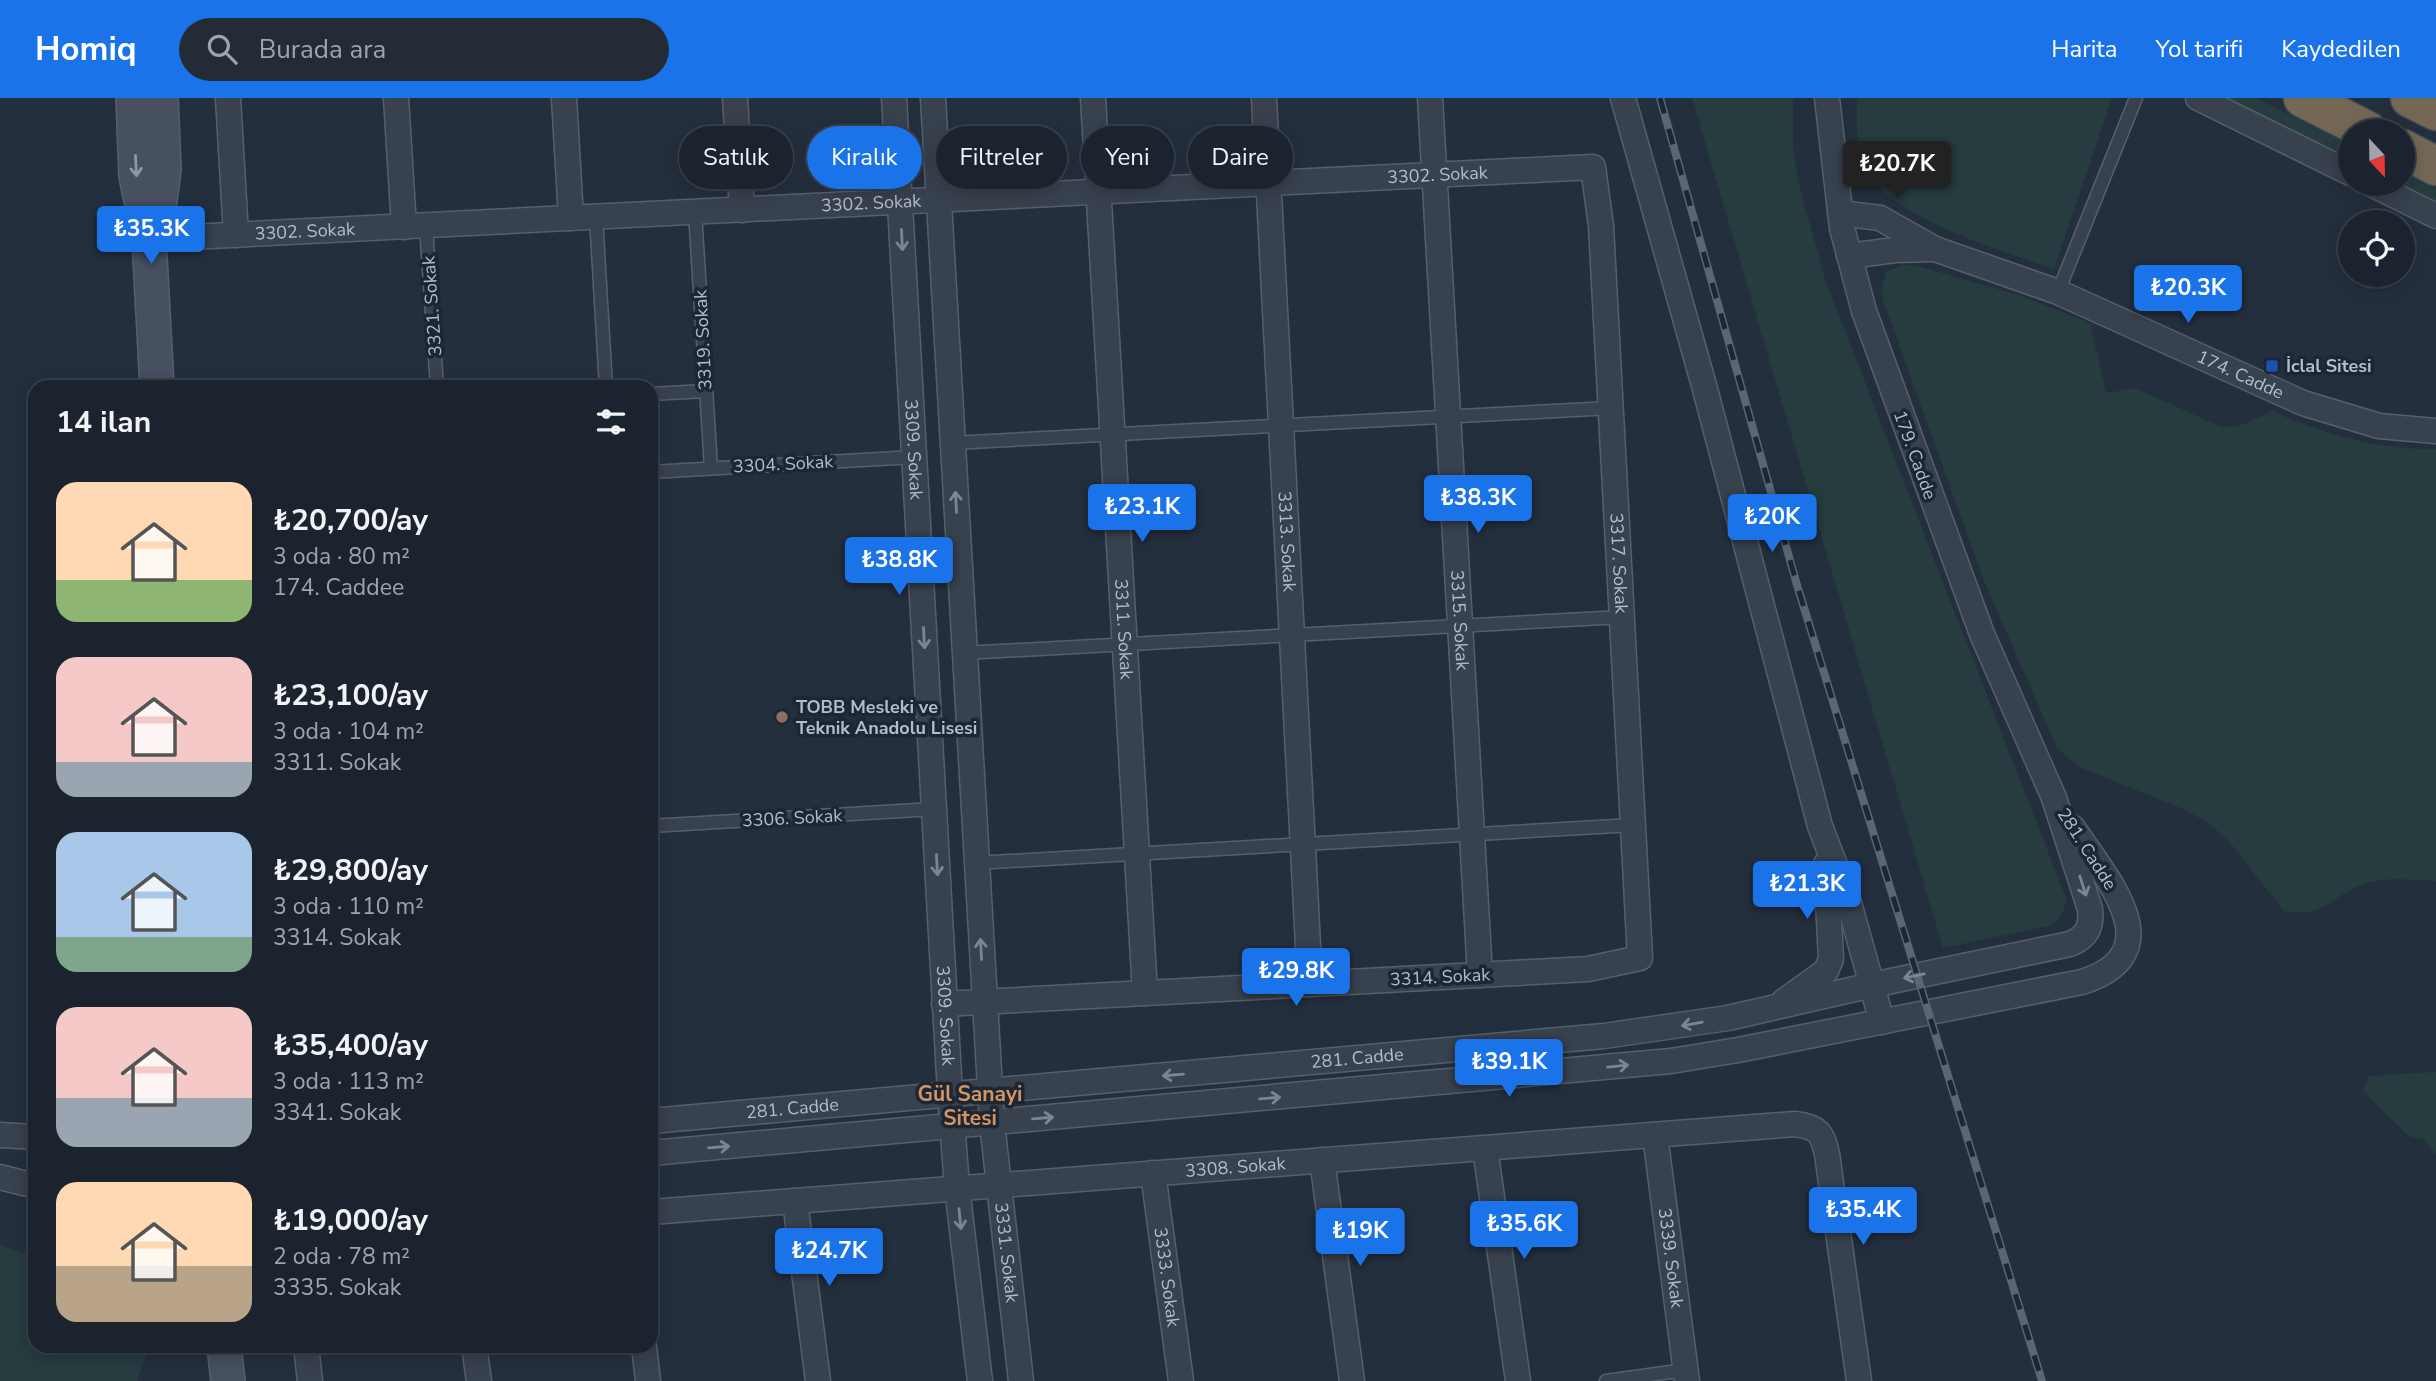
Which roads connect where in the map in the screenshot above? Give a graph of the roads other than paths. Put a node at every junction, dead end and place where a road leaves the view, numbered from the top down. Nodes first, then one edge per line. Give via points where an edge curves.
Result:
1 (132, 98) edge
2 (161, 98) edge
3 (228, 98) edge
4 (396, 98) edge
5 (564, 98) edge
6 (735, 98) edge
7 (894, 98) edge
8 (933, 98) edge
9 (1093, 98) edge
10 (1264, 98) edge
11 (1430, 98) edge
12 (1623, 98) edge
13 (1827, 98) edge
14 (2136, 98) edge
15 (2198, 98) edge
16 (2303, 98) edge
17 (2410, 98) edge
18 (2436, 111) edge
19 (2344, 119) edge
20 (1266, 126) edge
21 (2415, 155) edge
22 (2436, 166) edge
23 (1593, 167) joint
24 (2338, 167) edge
25 (1434, 175) junction
26 (1293, 183) edge
27 (1188, 188) edge
28 (1269, 189) edge
29 (1098, 192) junction
30 (2395, 196) edge
31 (939, 200) junction
32 (900, 202) junction
33 (742, 209) junction
34 (695, 212) junction
35 (1840, 213) junction
36 (2436, 216) edge
37 (596, 217) junction
38 (571, 218) junction
39 (415, 226) junction
40 (236, 235) junction
41 (149, 239) junction
42 (1935, 249) junction
43 (1849, 256) junction
44 (2058, 292) junction
45 (157, 380) edge
46 (436, 380) edge
47 (606, 380) edge
48 (706, 391) junction
49 (658, 394) edge
50 (1611, 408) junction
51 (1448, 416) junction
52 (1281, 425) junction
53 (2436, 431) edge
54 (1112, 434) junction
55 (952, 443) junction
56 (914, 457) junction
57 (711, 468) junction
58 (658, 472) edge
59 (1622, 617) junction
60 (1460, 625) junction
61 (1292, 635) junction
62 (1124, 644) junction
63 (964, 653) junction
64 (2054, 798) junction
65 (934, 809) junction
66 (1633, 825) junction
67 (1820, 825) junction
68 (658, 826) edge
69 (1472, 834) junction
70 (1303, 844) junction
71 (1137, 854) junction
72 (976, 863) junction
73 (1640, 958) joint
74 (1480, 975) junction
75 (1310, 984) junction
76 (1872, 985) junction
77 (1145, 993) junction
78 (984, 1002) junction
79 (944, 1004) junction
80 (1773, 1009) junction
81 (1882, 1021) junction
82 (989, 1091) junction
83 (950, 1094) junction
84 (658, 1120) edge
85 (992, 1123) junction
86 (952, 1126) junction
87 (0, 1135) edge
88 (1655, 1135) junction
89 (28, 1137) edge
90 (1485, 1148) junction
91 (658, 1152) edge
92 (1322, 1160) junction
93 (1153, 1173) junction
94 (0, 1177) edge
95 (28, 1184) edge
96 (997, 1185) junction
97 (957, 1188) junction
98 (795, 1201) junction
99 (658, 1211) edge
100 (225, 1353) edge
101 (307, 1353) edge
102 (475, 1353) edge
103 (644, 1353) edge
104 (1686, 1376) edge
105 (228, 1381) edge
106 (310, 1381) edge
107 (479, 1381) edge
108 (648, 1381) edge
109 (818, 1381) edge
110 (980, 1381) edge
111 (1021, 1381) edge
112 (1181, 1381) edge
113 (1352, 1381) edge
114 (1518, 1381) edge
115 (1606, 1381) edge
116 (1859, 1381) edge

1 -> 41 street via 138,194
2 - 41 street via 164,169
3 - 40 street
4 - 39 street
5 - 38 street
6 - 33 street
7 - 32 street, 3309. Sokak
8 - 31 street
9 - 29 street, 3311. Sokak
10 - 20 street, 3313. Sokak
11 - 25 street, 3315. Sokak
12 - 67 street
13 - 35 street, 179. Cadde
14 - 44 lane
15 - 24 street
16 - 19 highway
17 - 18 highway
21 - 22 highway
23 - 25 street, 3302. Sokak
23 - 50 street, 3317. Sokak via 1600,206
25 - 26 street, 3302. Sokak
25 - 51 street, 3315. Sokak
27 - 29 street, 3302. Sokak
28 - 52 street, 3313. Sokak
29 - 31 street, 3302. Sokak
29 - 54 street, 3311. Sokak
30 - 36 street
31 - 32 street, 3302. Sokak
31 - 55 street
32 - 33 street, 3302. Sokak
32 -> 56 street, 3309. Sokak
33 - 34 street, 3302. Sokak
34 - 37 street, 3302. Sokak
34 - 48 lane, 3319. Sokak
35 - 42 street via 1880,218
35 - 43 street, 179. Cadde
37 - 38 street, 3302. Sokak
37 - 47 lane
38 - 39 street, 3302. Sokak
39 - 40 street, 3302. Sokak
39 - 46 lane, 3321. Sokak
40 - 41 street, 3302. Sokak
41 - 45 street
42 - 43 street
42 - 44 street, 174. Cadde
43 - 64 street, 179. Cadde via 1868,324 1954,563
44 - 53 street, 174. Cadde via 2303,403 2379,426
48 - 49 lane
48 - 57 lane, 3319. Sokak
50 - 51 lane
50 - 59 street, 3317. Sokak
51 - 52 lane
51 - 60 street, 3315. Sokak
52 - 54 lane
52 - 61 street, 3313. Sokak
54 - 55 lane
54 - 62 street, 3311. Sokak
63 -> 55 street
56 - 57 lane, 3304. Sokak
56 -> 65 street, 3309. Sokak
57 - 58 lane, 3304. Sokak
59 - 60 lane
59 - 66 street, 3317. Sokak
60 - 61 lane
60 - 69 street, 3315. Sokak
61 - 62 lane
61 - 70 street, 3313. Sokak
62 - 63 lane
62 - 71 street, 3311. Sokak
63 - 72 street
64 -> 76 street, 281. Cadde via 2087,897 2090,925 2083,937 2070,944
64 - 81 street, 281. Cadde via 2124,908 2129,932 2119,958 2103,973 2082,982
65 - 68 lane, 3306. Sokak
65 -> 79 street, 3309. Sokak
66 - 69 lane
66 - 73 street, 3317. Sokak
67 - 76 street
67 - 80 street via 1831,958 1826,971
69 - 70 lane
69 - 74 street, 3315. Sokak
70 - 71 lane
70 - 75 street, 3313. Sokak
71 - 72 lane
71 - 77 street, 3311. Sokak
78 -> 72 street
73 - 74 street, 3314. Sokak via 1588,969
74 - 75 street, 3314. Sokak
75 - 77 street, 3314. Sokak
76 - 80 street, 281. Cadde
76 - 81 street
77 - 78 street, 3314. Sokak
78 - 79 street, 3314. Sokak
78 - 82 street
79 - 83 street, 3309. Sokak
80 -> 82 street, 281. Cadde via 1604,1036
85 -> 81 street, 281. Cadde via 1671,1060
82 - 83 street, 281. Cadde
82 - 85 street, 3331. Sokak
83 - 84 street, 281. Cadde
83 - 86 street, 3309. Sokak
85 - 86 street, 281. Cadde
85 - 96 street, 3331. Sokak
91 -> 86 street, 281. Cadde
86 - 97 street
87 - 89 street
88 - 90 street, 3308. Sokak
88 - 104 street, 3339. Sokak
88 - 116 street, 3308. Sokak via 1795,1124 1818,1131 1827,1154
90 - 92 street, 3308. Sokak
90 - 114 street
92 - 93 street, 3308. Sokak
92 - 113 street
93 - 96 street, 3308. Sokak
93 - 112 street, 3333. Sokak
94 - 95 street
96 - 97 street, 3308. Sokak
96 - 111 street, 3331. Sokak
97 - 98 street, 3308. Sokak
97 -> 110 street
98 - 99 street, 3308. Sokak
98 - 109 street
100 - 105 street
101 - 106 street
102 - 107 street
103 - 108 street
104 - 115 lane

